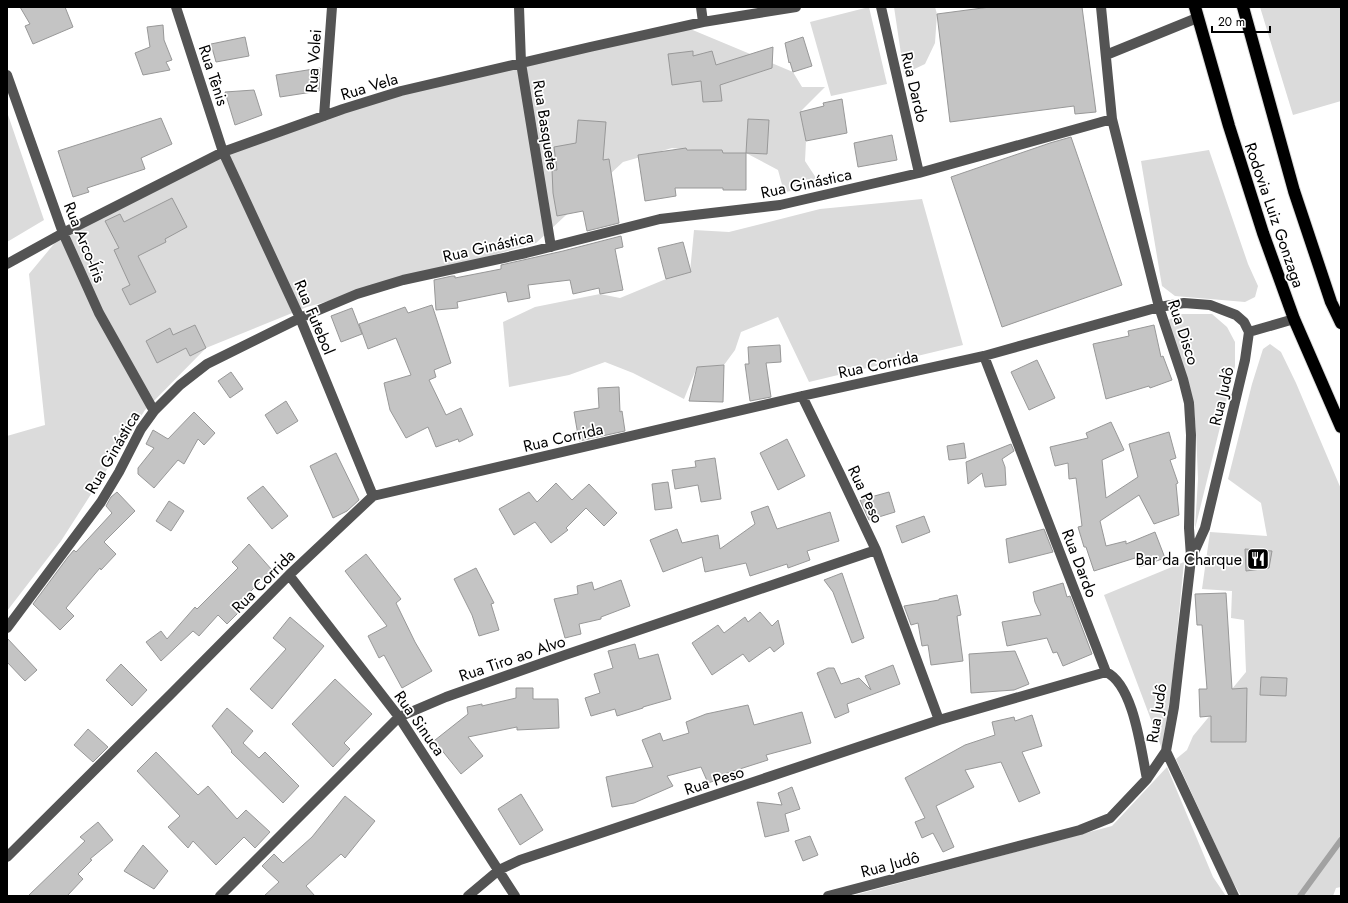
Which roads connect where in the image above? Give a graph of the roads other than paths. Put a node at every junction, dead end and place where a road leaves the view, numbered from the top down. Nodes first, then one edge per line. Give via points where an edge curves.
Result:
1 (176, 7) edge
2 (332, 7) edge
3 (519, 7) edge
4 (701, 7) edge
5 (796, 7) edge
6 (881, 7) edge
7 (1101, 7) edge
8 (1243, 7) edge
9 (1196, 12) edge
10 (702, 22) junction
11 (1106, 55) junction
12 (521, 63) junction
13 (7, 75) edge
14 (324, 116) junction
15 (1112, 119) junction
16 (223, 152) junction
17 (919, 173) junction
18 (63, 233) junction
19 (551, 247) junction
20 (7, 264) edge
21 (1159, 307) junction
22 (300, 318) junction
23 (1294, 319) junction
24 (1341, 323) edge
25 (1249, 332) junction
26 (984, 356) junction
27 (802, 396) junction
28 (154, 411) junction
29 (1341, 427) edge
30 (373, 496) junction
31 (876, 550) junction
32 (1191, 559) junction
33 (289, 575) junction
34 (7, 628) edge
35 (1106, 672) junction
36 (399, 717) junction
37 (939, 720) junction
38 (1166, 751) junction
39 (1147, 779) junction
40 (7, 857) edge
41 (499, 870) junction
42 (220, 896) edge
43 (468, 896) edge
44 (516, 896) edge
45 (828, 896) edge
46 (1234, 896) edge

1 - 16 street, Rua Tênis
2 - 14 street, Rua Volei
3 - 12 street, Rua Basquete
4 - 10 street
5 - 10 street, Rua Vela
6 - 17 street, Rua Dardo
7 - 11 street, Rua Disco
8 - 24 highway, Rodovia Luiz Gonzaga via 1294,190 1331,302
9 - 11 street
9 - 23 highway, Rodovia Luiz Gonzaga via 1253,202
10 - 12 street, Rua Vela
11 - 15 street, Rua Disco
12 - 14 street, Rua Vela via 401,91
12 - 19 street, Rua Basquete
13 - 18 street, Rua Arco-Íris
14 - 16 street, Rua Vela
15 - 17 street, Rua Ginástica
15 - 21 street, Rua Disco
16 - 18 street, Rua Vela
16 - 22 street, Rua Futebol
17 - 19 street, Rua Ginástica via 780,205 660,219
18 - 20 street, Rua Vela
18 - 28 street, Rua Arco-Íris via 99,313
19 - 22 street, Rua Ginástica via 403,280 357,294
21 - 25 street, Rua Corrida via 1184,303 1210,305 1236,315 1244,322
21 - 26 street, Rua Corrida
21 - 32 street, Rua Disco via 1189,403
22 - 28 street, Rua Ginástica via 207,364 180,385
22 - 30 street, Rua Futebol
23 - 25 street
23 - 29 highway, Rodovia Luiz Gonzaga
25 - 32 street, Rua Judô via 1245,360 1205,528
26 - 27 street, Rua Corrida
26 - 35 street, Rua Dardo
27 - 30 street, Rua Corrida
27 - 31 street, Rua Peso
28 - 34 street, Rua Ginástica via 141,429 101,502
30 - 33 street, Rua Corrida
31 - 36 street, Rua Tiro ao Alvo via 564,655 446,697
31 - 37 street, Rua Peso
32 - 38 street, Rua Judô via 1174,707
33 - 36 street, Rua Sinuca
33 - 40 street, Rua Corrida
35 - 37 street, Rua Peso
35 - 39 street, Rua Dardo via 1112,674 1124,691 1136,722
36 - 41 street, Rua Sinuca
36 - 42 street, Rua Tiro ao Alvo
37 - 41 street, Rua Peso via 544,851
38 - 39 street, Rua Judô
38 - 46 street
39 - 45 street, Rua Judô via 1110,818 1080,830
41 - 43 street, Rua Peso
41 - 44 street, Rua Sinuca

